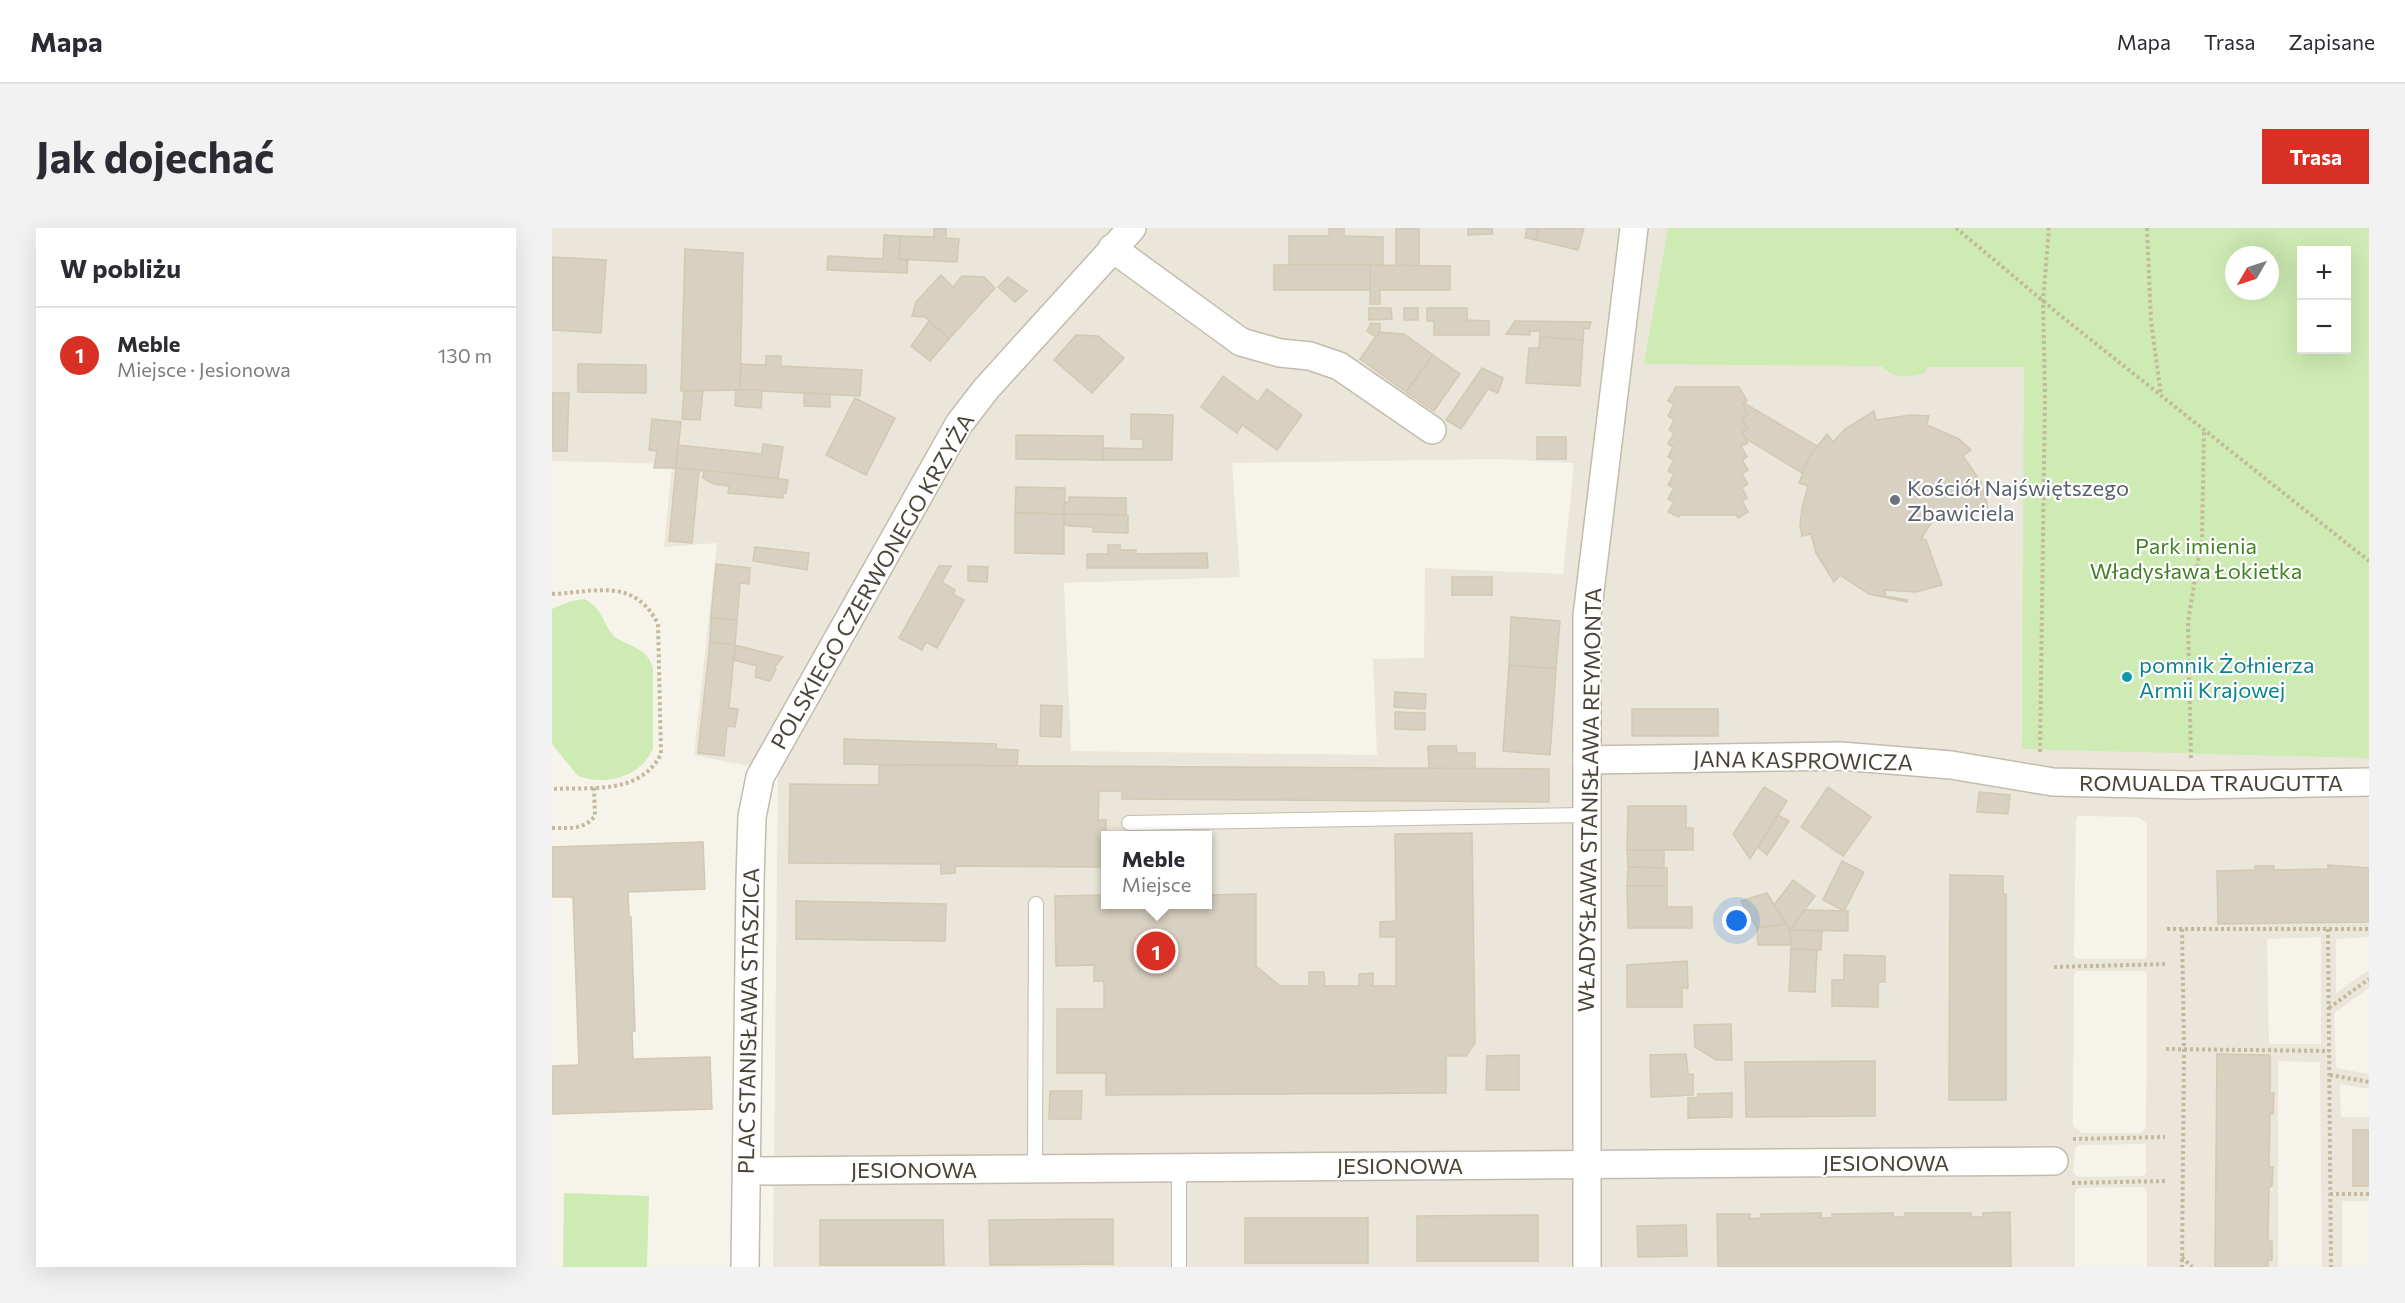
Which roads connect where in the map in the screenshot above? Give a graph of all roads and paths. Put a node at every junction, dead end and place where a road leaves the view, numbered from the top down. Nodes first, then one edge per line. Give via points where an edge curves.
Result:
1 (1132, 228) edge
2 (1634, 228) edge
3 (1956, 228) edge
4 (2049, 228) edge
5 (2147, 228) edge
6 (1112, 248) junction
7 (2043, 301) junction
8 (2161, 396) junction
9 (1432, 430) dead end
10 (2204, 430) junction
11 (2369, 561) edge
12 (552, 594) edge
13 (1587, 760) junction
14 (760, 777) joint
15 (2047, 781) junction
16 (2369, 782) edge
17 (2190, 784) junction
18 (594, 787) junction
19 (552, 789) edge
20 (1587, 815) junction
21 (1129, 823) dead end
22 (552, 828) edge
23 (1036, 904) dead end
24 (2167, 929) dead end
25 (2182, 929) junction
26 (2328, 929) junction
27 (2369, 929) edge
28 (2166, 964) dead end
29 (2054, 967) dead end
30 (2369, 979) edge
31 (2329, 1008) junction
32 (2166, 1049) dead end
33 (2184, 1049) junction
34 (2329, 1052) junction
35 (2330, 1075) junction
36 (2369, 1082) edge
37 (2165, 1137) dead end
38 (2061, 1161) junction
39 (1586, 1164) junction
40 (1179, 1167) junction
41 (1035, 1168) junction
42 (747, 1171) junction
43 (2165, 1181) dead end
44 (2330, 1194) junction
45 (2369, 1194) edge
46 (2182, 1257) junction
47 (745, 1267) edge
48 (1179, 1267) edge
49 (1587, 1267) edge
50 (2182, 1267) edge
51 (2192, 1267) edge
52 (2331, 1267) edge

1 - 6 street, POLSKIEGO CZERWONEGO KRZYŻA
2 - 13 street, WŁADYSŁAWA STANISŁAWA REYMONTA via 1587,616
3 - 7 path
4 - 7 path
5 - 8 path via 2151,321
6 - 9 street via 1241,342 1339,366
6 - 14 street, POLSKIEGO CZERWONEGO KRZYŻA via 959,423
7 - 8 path
7 - 15 path
8 - 10 path
10 - 11 path
10 - 17 path via 2202,537 2188,622
12 - 18 path via 620,590 633,594 658,624 661,754 641,779 618,786
13 - 15 street, JANA KASPROWICZA via 1841,756 1951,765
13 - 20 street, WŁADYSŁAWA STANISŁAWA REYMONTA
14 - 42 street, PLAC STANISŁAWA STASZICA via 752,817 750,870
15 - 17 street, ROMUALDA TRAUGUTTA
16 - 17 street, ROMUALDA TRAUGUTTA
18 - 19 path
18 - 22 path via 595,816 590,823
20 - 21 lane
20 - 39 street, WŁADYSŁAWA STANISŁAWA REYMONTA
23 - 41 lane
24 - 25 path
25 - 26 path
25 - 33 path
26 - 27 path
26 - 31 path
28 - 29 path
30 - 31 path
31 - 34 path
32 - 33 path
33 - 34 path
33 - 46 path
34 - 35 path
35 - 36 path
35 - 44 path
37 - 38 path
38 - 39 street, JESIONOWA
38 - 43 path
39 - 40 street, JESIONOWA
39 - 49 street, WŁADYSŁAWA STANISŁAWA REYMONTA
40 - 41 street, JESIONOWA
40 - 48 lane
41 - 42 street, JESIONOWA
42 - 47 street, PLAC STANISŁAWA STASZICA
44 - 45 path
44 - 52 path
46 - 50 path
46 - 51 path

